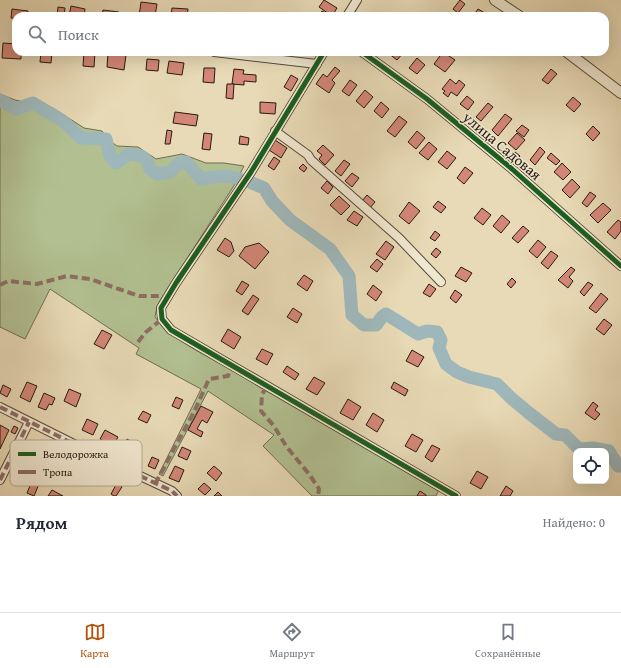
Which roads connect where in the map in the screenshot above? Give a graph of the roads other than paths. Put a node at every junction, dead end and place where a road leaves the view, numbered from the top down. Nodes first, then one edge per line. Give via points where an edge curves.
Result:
1 (357, 0) edge
2 (495, 0) edge
3 (350, 12) edge
4 (513, 12) edge
5 (248, 56) edge
6 (322, 56) edge
7 (368, 56) edge
8 (572, 56) edge
9 (317, 64) junction
10 (621, 93) edge
11 (275, 131) junction
12 (621, 266) edge
13 (441, 282) dead end
14 (0, 407) edge
15 (29, 422) junction
16 (20, 440) edge
17 (65, 440) edge
18 (10, 460) edge
19 (142, 478) edge
20 (0, 480) edge
21 (172, 494) edge
22 (456, 496) edge

1 - 3 street
2 - 4 street
5 - 9 street
6 - 9 street
7 - 12 street, улица Садовая via 427,99
8 - 10 street
9 - 11 street
11 - 13 street via 308,155 399,238
11 - 22 street via 251,172 176,283 161,308 162,319 171,330
14 - 15 street
15 - 16 street
15 - 17 street
18 - 20 street
19 - 21 street

